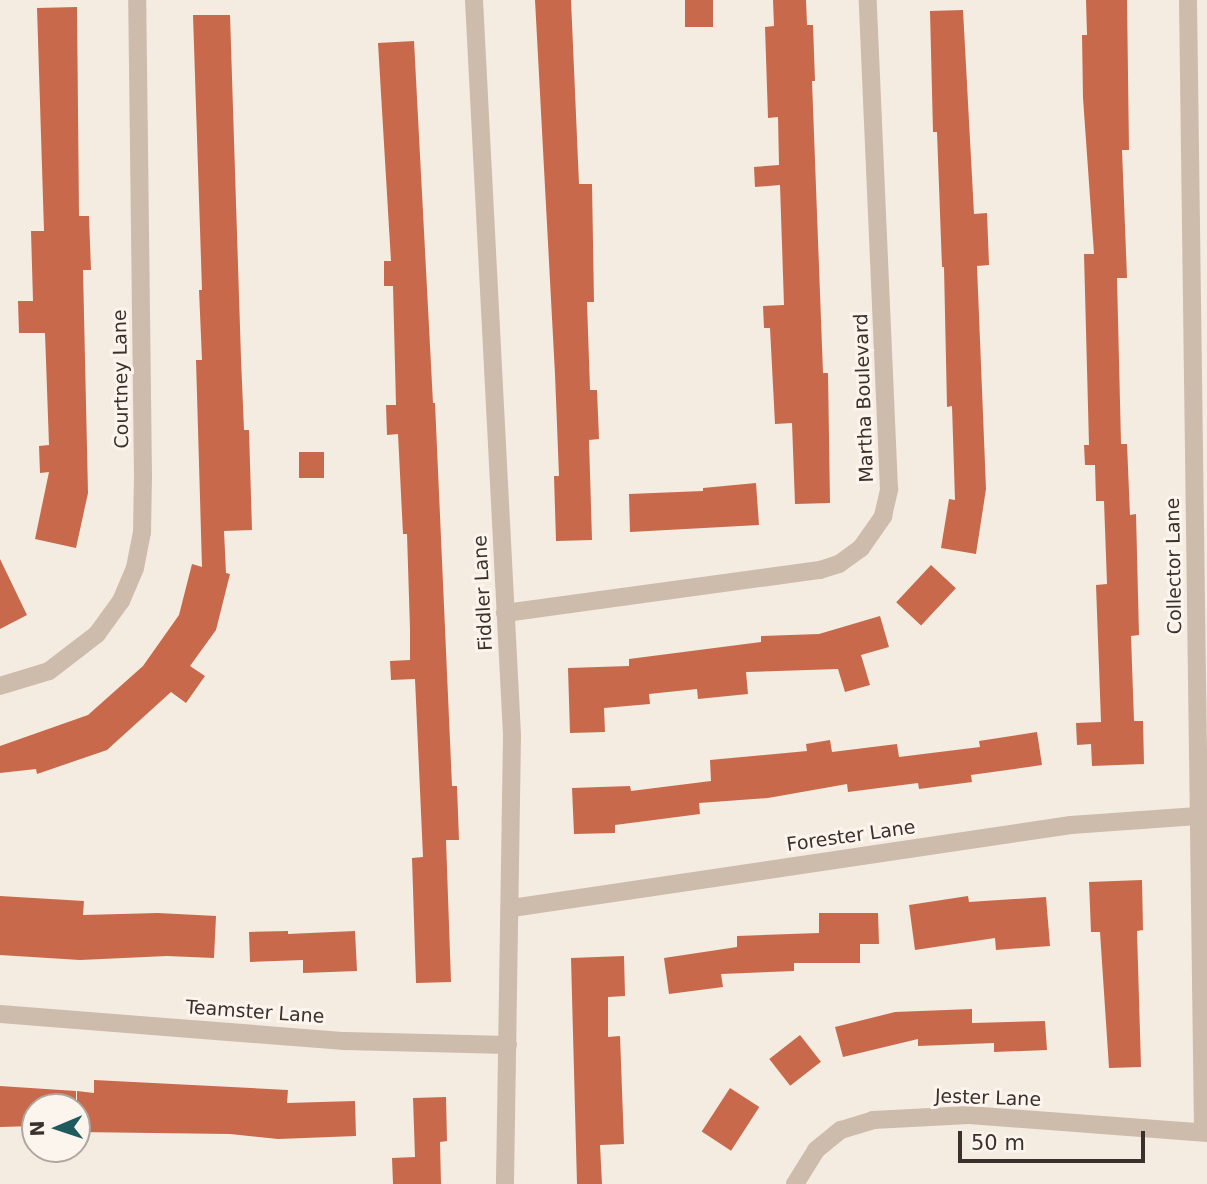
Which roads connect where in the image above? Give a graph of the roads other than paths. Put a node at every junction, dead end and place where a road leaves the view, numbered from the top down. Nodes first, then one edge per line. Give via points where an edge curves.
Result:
1 (137, 0) edge
2 (474, 0) edge
3 (868, 0) edge
4 (1188, 0) edge
5 (1189, 21) junction
6 (1207, 21) edge
7 (1199, 307) edge
8 (505, 613) junction
9 (0, 686) edge
10 (1198, 816) junction
11 (512, 908) junction
12 (0, 1014) edge
13 (508, 1045) junction
14 (1205, 1133) edge
15 (505, 1184) edge
16 (795, 1184) edge

1 - 9 street, Courtney Lane via 143,476 142,532 135,568 121,601 97,634 49,671
2 - 8 street, Fiddler Lane
3 - 8 street, Martha Boulevard via 889,489 883,516 861,548 839,564 820,570
4 - 5 street, Collector Lane
5 - 6 street
5 - 7 street, Collector Lane
7 - 10 street, Collector Lane
8 - 11 street, Fiddler Lane via 512,736
10 - 11 street, Forester Lane via 1071,825
10 - 14 street, Collector Lane
11 - 13 street, Fiddler Lane
12 - 13 street, Teamster Lane via 345,1041
13 - 15 street, Fiddler Lane
14 - 16 street, Jester Lane via 969,1115 873,1120 841,1130 816,1150

